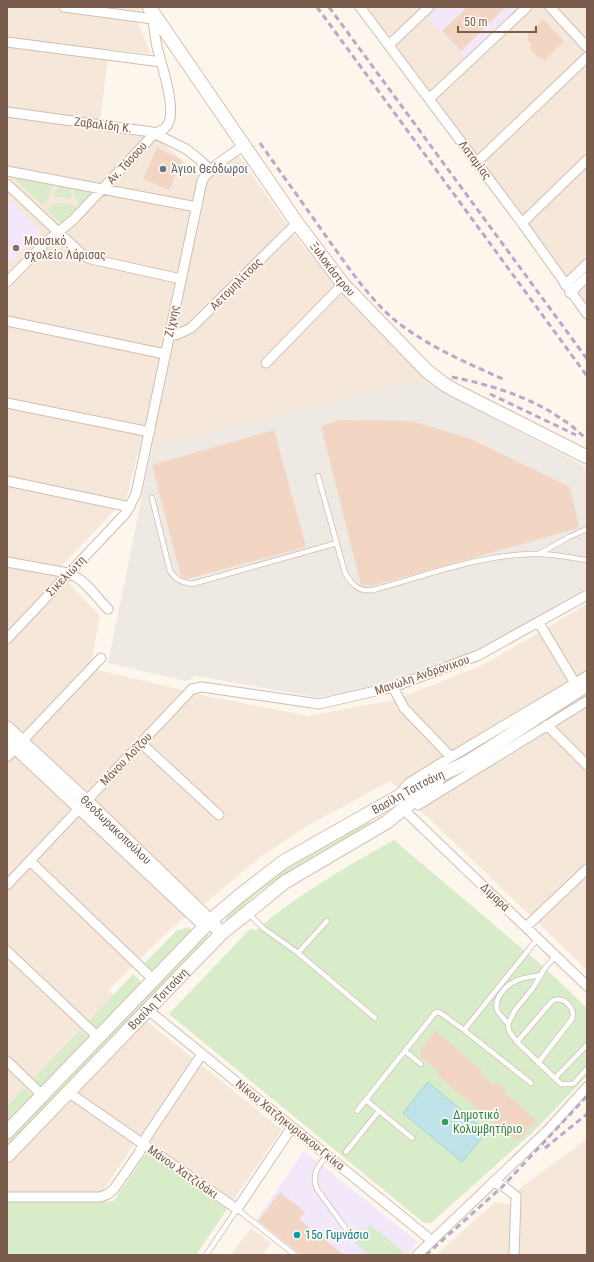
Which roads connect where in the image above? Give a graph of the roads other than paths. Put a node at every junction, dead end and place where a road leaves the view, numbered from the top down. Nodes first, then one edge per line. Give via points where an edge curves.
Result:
1 (64, 7) edge
2 (360, 7) edge
3 (429, 7) edge
4 (527, 7) edge
5 (550, 7) edge
6 (152, 14) edge
7 (7, 42) edge
8 (389, 45) junction
9 (587, 47) edge
10 (587, 57) edge
11 (160, 62) junction
12 (429, 99) junction
13 (7, 112) edge
14 (155, 133) junction
15 (243, 146) junction
16 (587, 160) edge
17 (476, 163) junction
18 (210, 170) junction
19 (7, 171) edge
20 (7, 184) edge
21 (103, 189) junction
22 (197, 207) junction
23 (297, 223) junction
24 (522, 223) junction
25 (58, 233) junction
26 (587, 264) edge
27 (587, 277) edge
28 (181, 278) junction
29 (7, 282) edge
30 (343, 284) junction
31 (565, 284) junction
32 (570, 293) junction
33 (587, 314) edge
34 (7, 321) edge
35 (169, 335) junction
36 (165, 354) junction
37 (266, 363) dead end
38 (7, 403) edge
39 (150, 432) junction
40 (587, 457) edge
41 (318, 476) dead end
42 (7, 481) edge
43 (152, 498) dead end
44 (128, 510) junction
45 (587, 530) edge
46 (337, 543) junction
47 (538, 554) junction
48 (587, 560) edge
49 (7, 562) edge
50 (68, 573) junction
51 (587, 595) edge
52 (108, 609) dead end
53 (539, 623) junction
54 (7, 639) edge
55 (101, 658) dead end
56 (587, 676) edge
57 (581, 684) edge
58 (393, 687) junction
59 (197, 688) joint
60 (587, 701) edge
61 (547, 725) junction
62 (7, 728) edge
63 (7, 742) edge
64 (142, 744) junction
65 (18, 746) junction
66 (7, 757) edge
67 (451, 757) junction
68 (587, 765) edge
69 (82, 805) junction
70 (402, 806) junction
71 (219, 815) dead end
72 (30, 861) junction
73 (587, 869) edge
74 (7, 885) edge
75 (247, 912) junction
76 (327, 922) dead end
77 (207, 924) junction
78 (526, 927) junction
79 (222, 933) junction
80 (538, 938) junction
81 (7, 951) edge
82 (298, 953) junction
83 (556, 956) junction
84 (541, 975) junction
85 (154, 980) junction
86 (587, 986) edge
87 (148, 1010) junction
88 (375, 1018) dead end
89 (508, 1024) junction
90 (464, 1030) junction
91 (98, 1037) junction
92 (516, 1042) junction
93 (587, 1045) edge
94 (405, 1051) junction
95 (202, 1054) junction
96 (7, 1061) edge
97 (538, 1063) junction
98 (421, 1064) dead end
99 (587, 1069) edge
100 (555, 1078) junction
101 (531, 1083) dead end
102 (587, 1087) edge
103 (68, 1092) junction
104 (42, 1095) junction
105 (366, 1100) junction
106 (379, 1111) junction
107 (357, 1112) dead end
108 (292, 1128) junction
109 (7, 1132) edge
110 (412, 1138) dead end
111 (143, 1144) junction
112 (346, 1152) dead end
113 (327, 1155) junction
114 (7, 1156) edge
115 (493, 1182) junction
116 (7, 1197) edge
117 (237, 1210) junction
118 (346, 1229) dead end
119 (431, 1240) junction
120 (206, 1255) edge
121 (295, 1255) edge
122 (417, 1255) edge
123 (514, 1255) edge

1 - 6 street
2 - 8 street, Λαταμίας
3 - 8 street
4 - 12 street
5 - 9 street
6 - 11 street, Αν. Τάσσου
6 - 15 street, Ξυλοκάστρου
7 - 11 street
8 - 12 street, Λαταμίας
10 - 17 street
11 - 14 street, Αν. Τάσσου via 168,89 170,114 166,128
12 - 17 street, Λαταμίας
13 - 14 street, Ζαβαλίδη Κ.
14 - 18 street, Ζαβαλίδη Κ. via 186,149
14 - 21 street, Αν. Τάσσου
15 - 18 street, Ζίχνης
15 - 23 street, Ξυλοκάστρου
16 - 24 street
17 - 24 street, Λαταμίας
18 - 22 street, Ζίχνης via 202,181
19 - 21 street
20 - 25 street
21 - 22 street
21 - 25 street, Αν. Τάσσου
22 - 28 street, Ζίχνης
23 - 30 street, Ξυλοκάστρου
23 - 35 street, Αετομηλίτσας via 191,328 176,335
24 - 31 street, Λαταμίας
25 - 28 street via 87,258
25 - 29 street, Αν. Τάσσου
26 - 31 street
27 - 32 street
28 - 35 street, Ζίχνης
30 - 37 street
30 - 40 street, Ξυλοκάστρου via 437,379
31 - 32 street, Λαταμίας
32 - 33 street, Λαταμίας
34 - 36 street
35 - 36 street, Ζίχνης
36 - 39 street, Ζίχνης
38 - 39 street
39 - 44 street, Ζίχνης via 136,494
41 - 46 lane
42 - 44 street
43 - 46 lane via 170,571 175,579 182,583 192,584
44 - 50 street, Σικελιώτη
45 - 47 lane
46 - 47 lane via 350,582 356,588 365,591 476,561 509,555
47 - 48 lane
49 - 50 street
50 - 52 street via 81,580
50 - 54 street, Σικελιώτη
51 - 53 street, Μανώλη Ανδρόνικου
53 - 57 street
53 - 58 street, Μανώλη Ανδρόνικου via 479,655
55 - 65 street
56 - 57 street
57 - 67 street
57 - 70 street, Βασίλη Τσιτσάνη via 470,760 434,777
58 - 59 street, Μανώλη Ανδρόνικου via 319,704
58 - 67 street via 404,708
59 - 64 street, Μάνου Λοΐζου via 188,692
60 - 61 street, Βασίλη Τσιτσάνη
61 - 68 street
61 - 70 street, Βασίλη Τσιτσάνη via 425,800
62 - 65 street, Θεοδωρακοπούλου
63 - 65 street
64 - 69 street, Μάνου Λοΐζου
64 - 71 street
65 - 66 street
65 - 69 street, Θεοδωρακοπούλου
67 - 70 street via 410,783
69 - 72 street, Μάνου Λοΐζου
69 - 77 street, Θεοδωρακοπούλου
70 - 75 street, Βασίλη Τσιτσάνη via 387,822 285,882
70 - 77 street, Βασίλη Τσιτσάνη via 283,862
70 - 78 street, Διμαρά
72 - 74 street, Μάνου Λοΐζου
72 - 85 street
73 - 78 street
75 - 79 street, Βασίλη Τσιτσάνη
75 - 82 lane via 263,928
76 - 82 lane
77 - 79 street, Θεοδωρακοπούλου
77 - 85 street, Βασίλη Τσιτσάνη
78 - 80 street, Διμαρά
79 - 87 street, Βασίλη Τσιτσάνη
80 - 83 street, Διμαρά
80 - 90 lane
81 - 91 street
82 - 88 lane
83 - 84 lane
83 - 86 street, Διμαρά
84 - 89 lane via 515,1010
84 - 89 lane via 513,982 498,999 498,1011
85 - 91 street, Βασίλη Τσιτσάνη
87 - 95 street, Νίκου Χατζηκυριάκου-Γκίκα
87 - 103 street, Βασίλη Τσιτσάνη
89 - 92 lane
90 - 94 lane via 442,1014 435,1013
90 - 101 lane
91 - 104 street, Βασίλη Τσιτσάνη
92 - 97 lane
92 - 97 lane via 552,1001 562,1000 572,1009 572,1019
93 - 100 lane
94 - 98 lane
94 - 105 lane
95 - 108 street, Νίκου Χατζηκυριάκου-Γκίκα
95 - 111 street
96 - 104 street
97 - 100 lane
99 - 100 lane via 573,1084 561,1084
102 - 115 street via 548,1131
103 - 111 street, Μάνου Χατζιδάκι
103 - 114 street, Βασίλη Τσιτσάνη
104 - 109 street, Βασίλη Τσιτσάνη
105 - 106 lane
105 - 107 lane
106 - 110 lane
106 - 112 lane
108 - 113 street, Νίκου Χατζηκυριάκου-Γκίκα
108 - 117 street
111 - 116 street via 114,1189 108,1194 100,1197
111 - 117 street, Μάνου Χατζιδάκι
113 - 118 lane via 316,1170 314,1183
113 - 119 street, Νίκου Χατζηκυριάκου-Γκίκα
115 - 119 street
115 - 123 street via 504,1186 516,1196
117 - 120 lane
117 - 121 lane, Μάνου Χατζιδάκι
119 - 122 street

